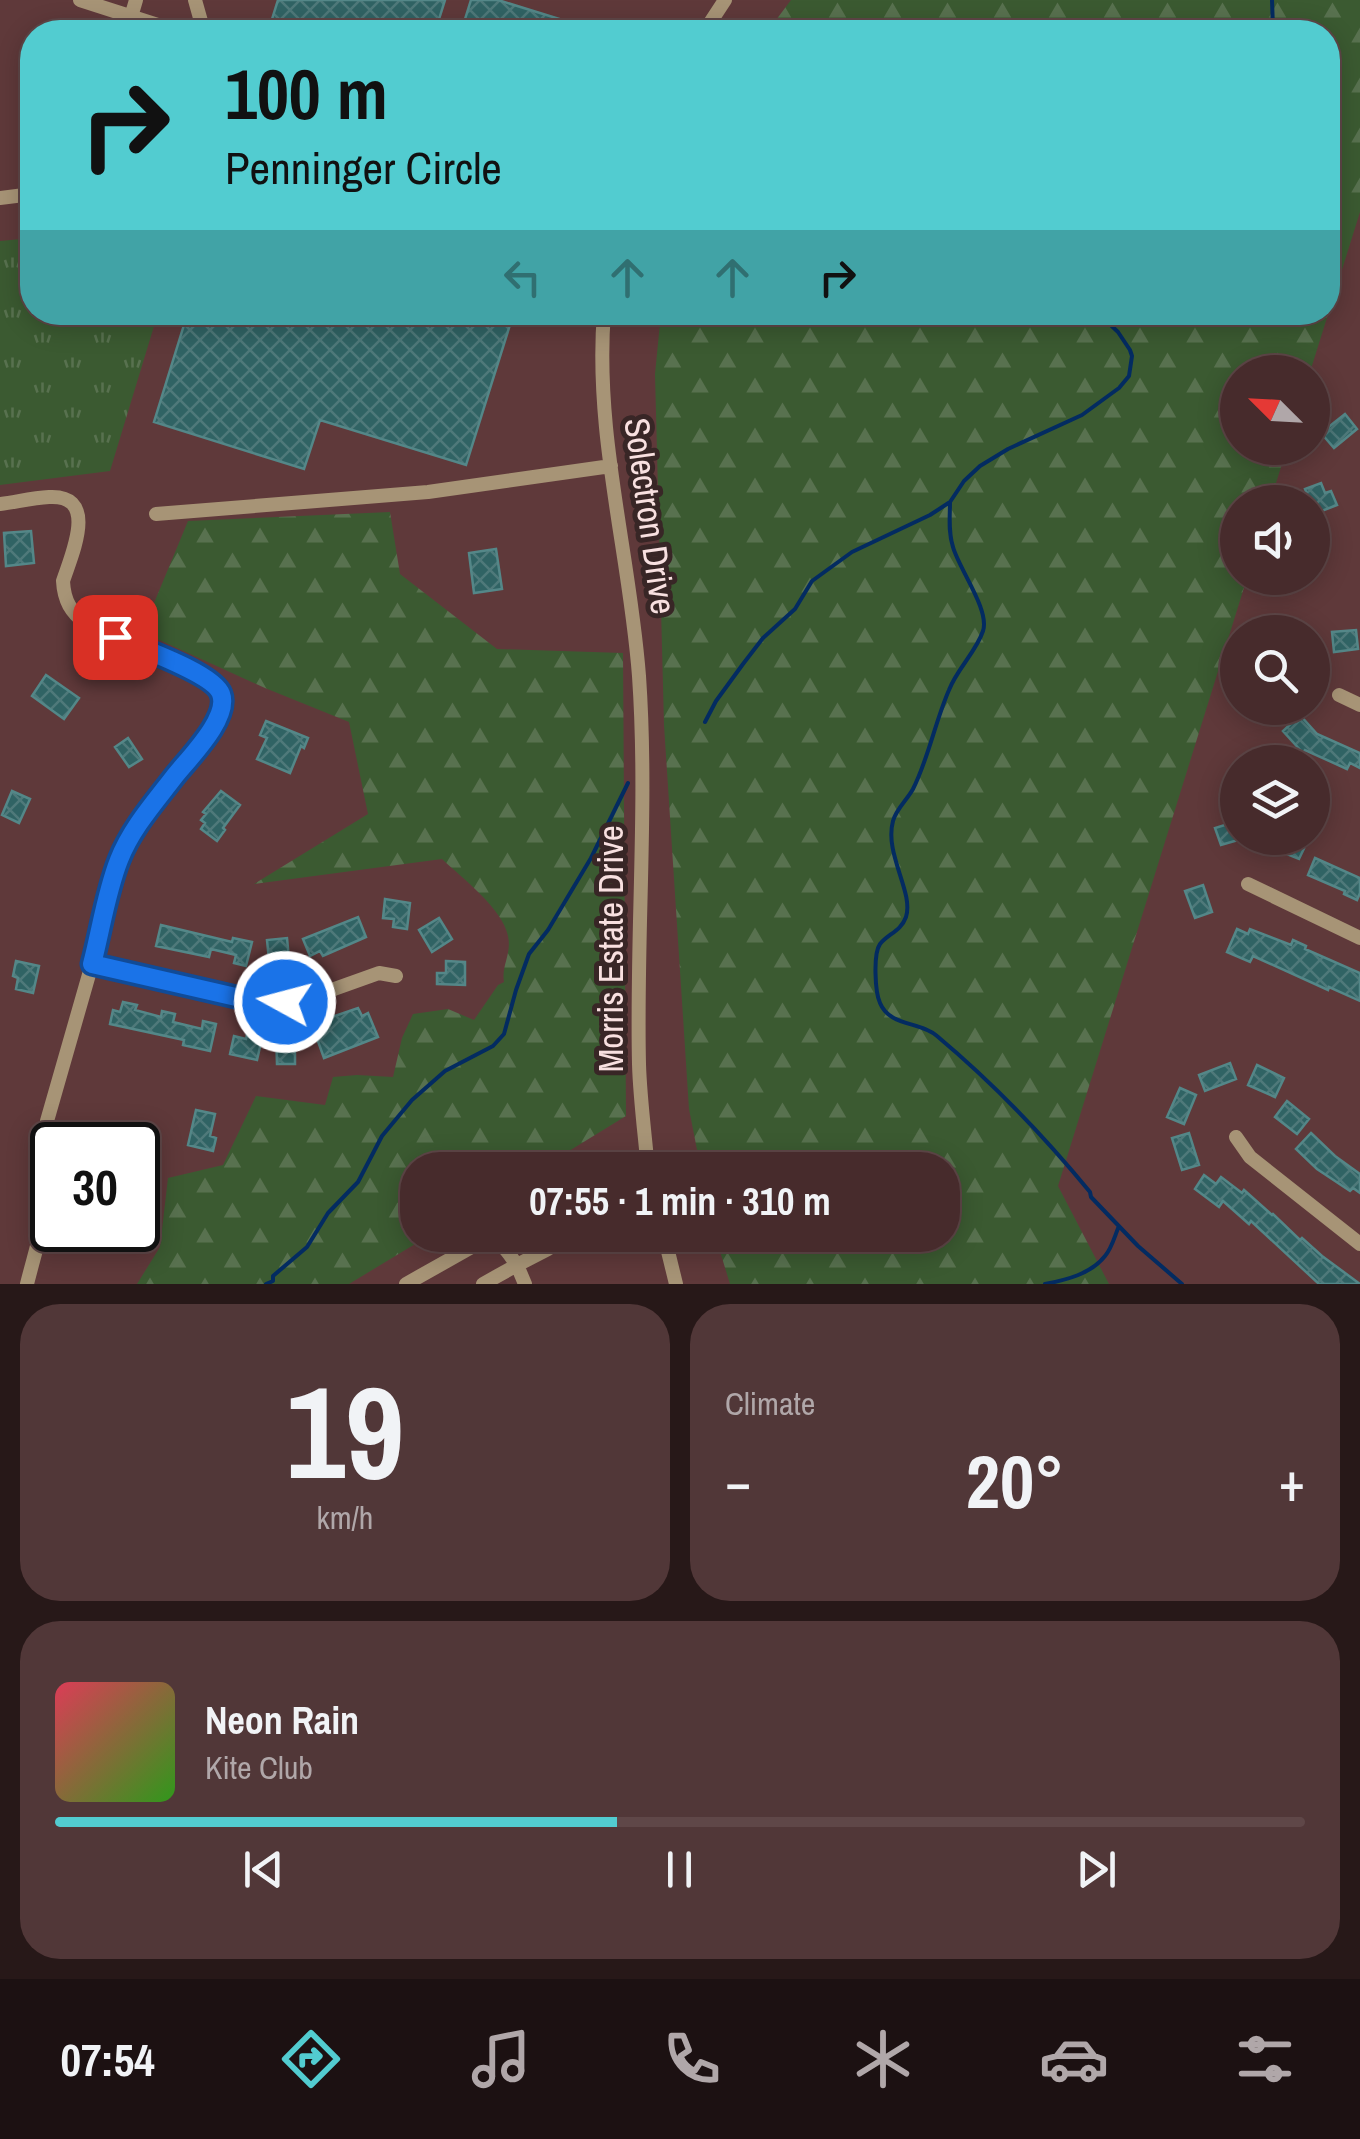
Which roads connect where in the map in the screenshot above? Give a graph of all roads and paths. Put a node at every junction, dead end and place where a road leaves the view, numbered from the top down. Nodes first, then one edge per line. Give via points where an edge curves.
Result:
1 (80, 0) edge
2 (136, 0) edge
3 (131, 17) junction
4 (141, 20) edge
5 (604, 325) edge
6 (612, 466) junction
7 (0, 504) edge
8 (156, 514) dead end
9 (1340, 695) dead end
10 (1360, 705) edge
11 (642, 728) joint
12 (1248, 884) dead end
13 (1360, 938) edge
14 (92, 964) junction
15 (396, 976) dead end
16 (1236, 1136) dead end
17 (647, 1152) edge
18 (1360, 1244) edge
19 (542, 1252) edge
20 (668, 1252) edge
21 (517, 1265) junction
22 (27, 1284) edge
23 (406, 1284) edge
24 (483, 1284) edge
25 (525, 1284) edge
26 (676, 1284) edge

1 - 3 street
2 - 3 street
3 - 4 street
5 - 6 street, Solectron Drive
6 - 8 street via 428,492
6 - 11 street, Solectron Drive
7 - 14 street via 52,496 70,503 80,525 63,589 74,615 193,670 214,682 223,698 219,717 120,858
9 - 10 street
11 - 17 street, Morris Estate Drive via 639,1066
12 - 13 street
14 - 15 street via 262,1003 309,998 379,973
14 - 22 street via 47,1121 46,1204
16 - 18 street via 1250,1157
19 - 21 street
20 - 26 street
21 - 23 street via 503,1245 486,1239
21 - 24 street
21 - 25 street

